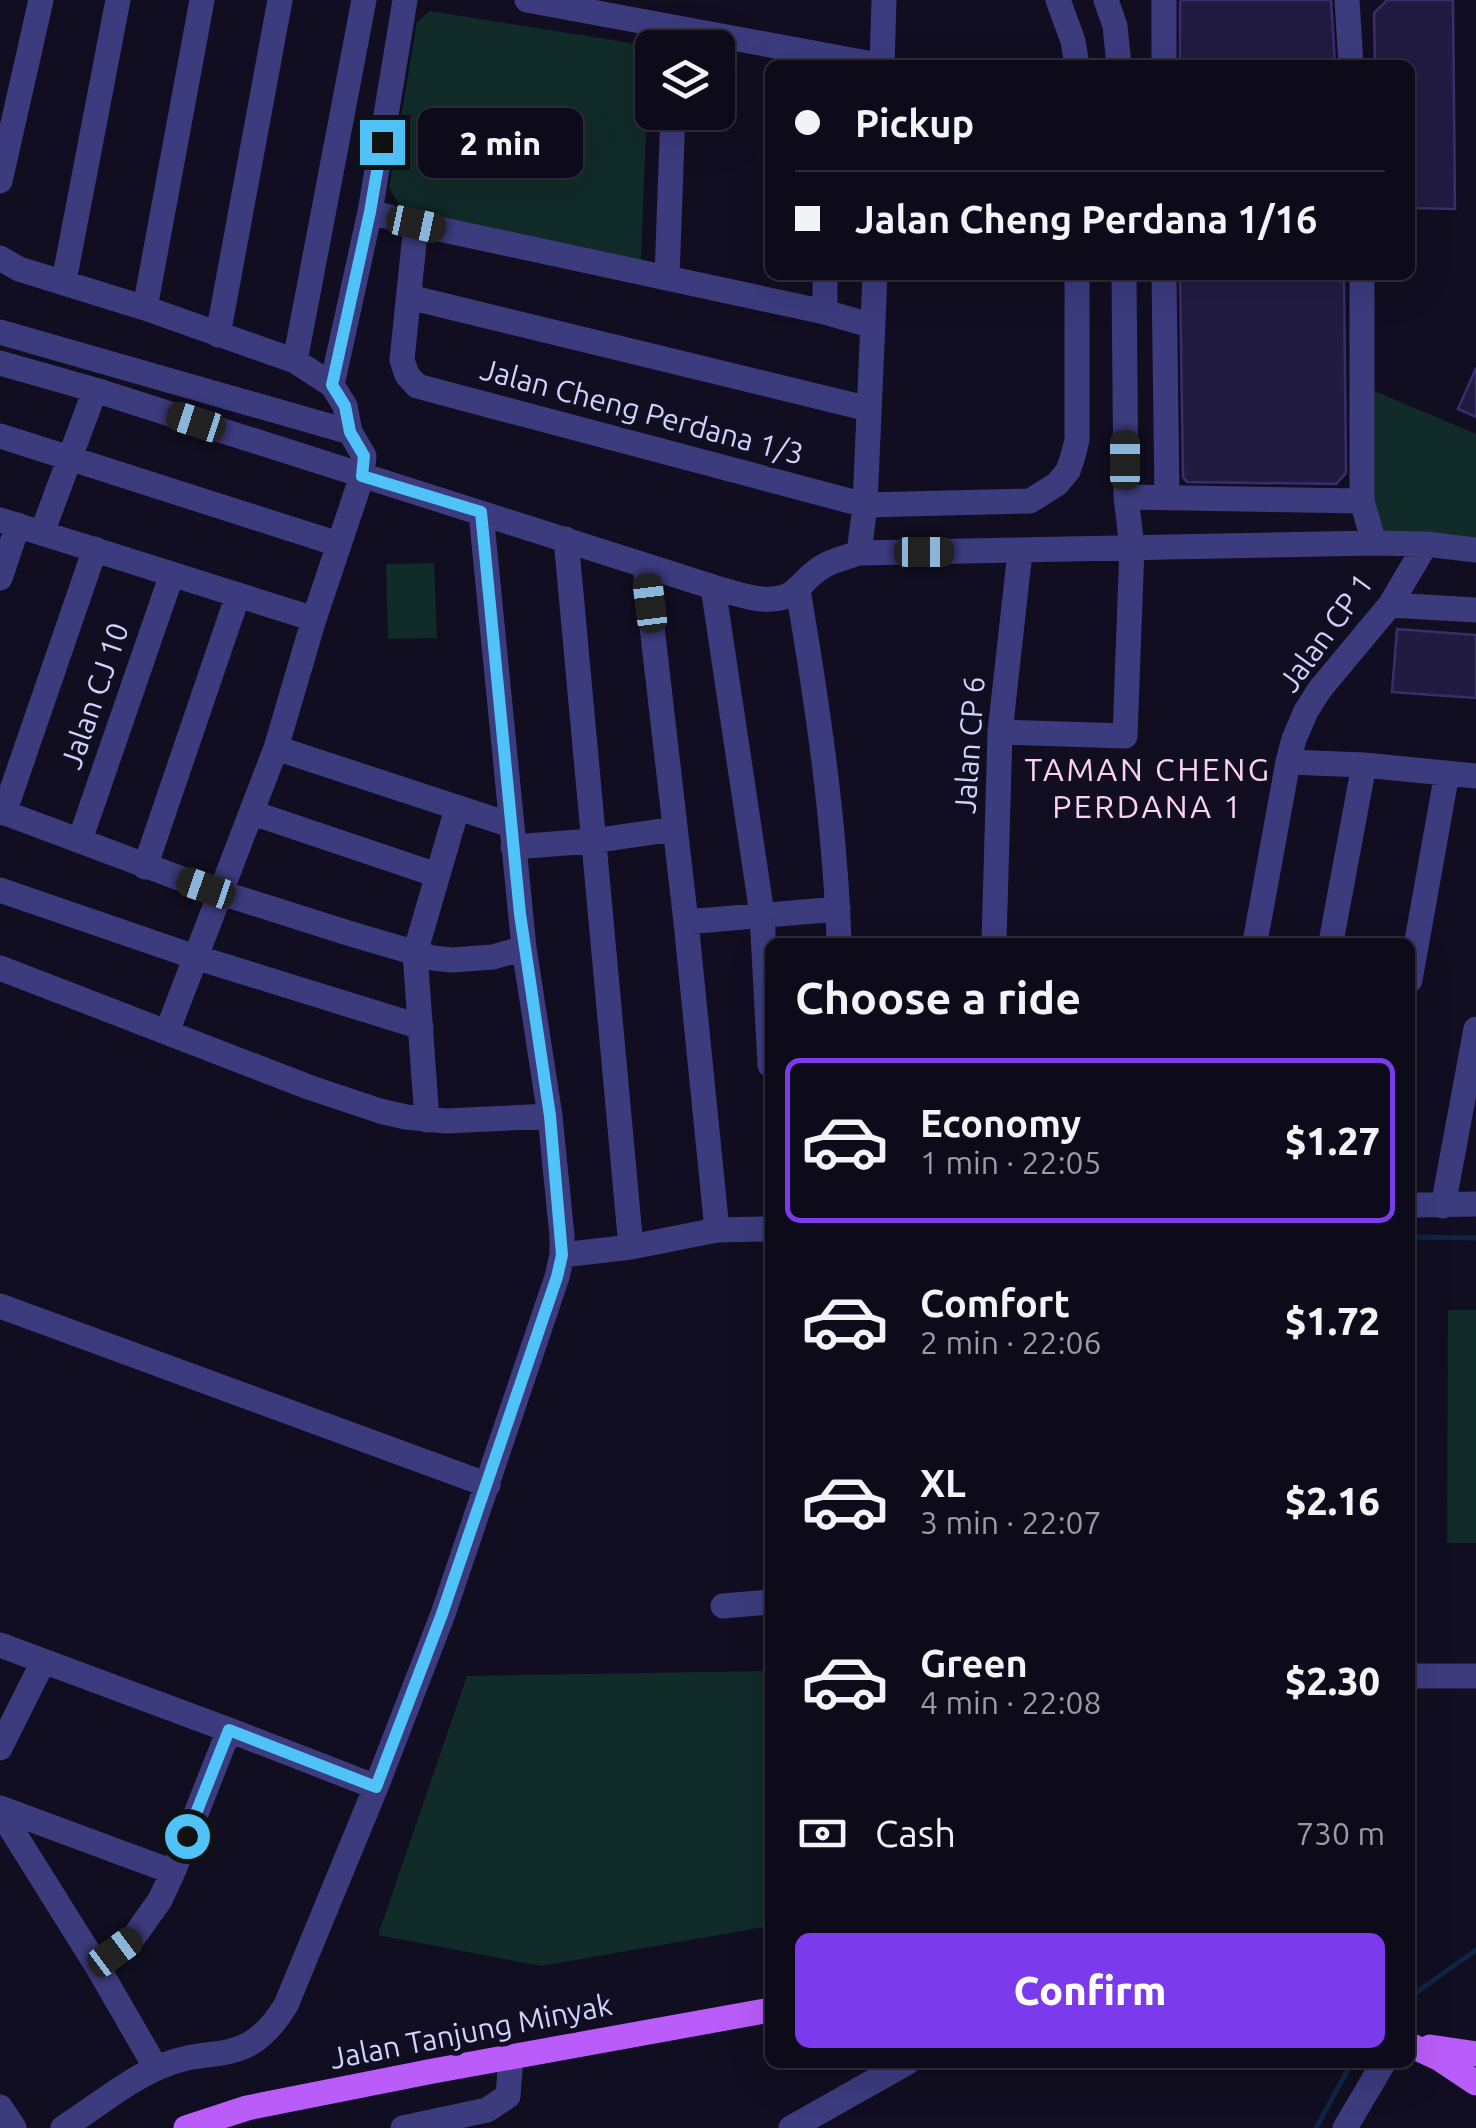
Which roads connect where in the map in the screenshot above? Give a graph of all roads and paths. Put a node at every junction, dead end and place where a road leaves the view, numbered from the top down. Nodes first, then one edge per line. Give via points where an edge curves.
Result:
1 (41, 0) edge
2 (118, 0) edge
3 (280, 0) edge
4 (364, 0) edge
5 (405, 0) edge
6 (526, 0) edge
7 (884, 0) edge
8 (1058, 0) edge
9 (1106, 0) edge
10 (1164, 0) edge
11 (1347, 0) edge
12 (196, 1) edge
13 (644, 30) edge
14 (735, 47) edge
15 (830, 60) edge
16 (880, 60) edge
17 (1076, 60) edge
18 (1118, 60) edge
19 (1164, 60) edge
20 (1351, 60) edge
21 (671, 130) edge
22 (0, 181) edge
23 (370, 212) junction
24 (416, 224) junction
25 (0, 258) edge
26 (667, 278) junction
27 (826, 280) edge
28 (875, 280) edge
29 (1077, 280) edge
30 (1124, 280) edge
31 (1164, 280) edge
32 (1362, 280) edge
33 (64, 281) junction
34 (408, 297) junction
35 (145, 308) junction
36 (825, 312) junction
37 (873, 326) junction
38 (0, 332) edge
39 (218, 335) junction
40 (295, 361) junction
41 (0, 363) edge
42 (332, 385) junction
43 (96, 390) junction
44 (870, 409) junction
45 (350, 432) junction
46 (0, 436) edge
47 (70, 458) junction
48 (362, 476) junction
49 (1126, 497) junction
50 (1166, 498) junction
51 (1362, 501) junction
52 (866, 505) junction
53 (481, 512) junction
54 (20, 526) edge
55 (566, 539) junction
56 (1374, 543) junction
57 (338, 544) junction
58 (1426, 544) junction
59 (1132, 547) junction
60 (95, 550) junction
61 (1476, 550) edge
62 (1020, 552) junction
63 (860, 553) junction
64 (645, 566) junction
65 (172, 574) junction
66 (0, 578) edge
67 (714, 587) junction
68 (798, 590) junction
69 (238, 594) junction
70 (1390, 604) junction
71 (1476, 610) edge
72 (314, 618) junction
73 (1000, 732) junction
74 (276, 748) junction
75 (1288, 762) junction
76 (1364, 765) junction
77 (1448, 773) junction
78 (1476, 776) edge
79 (457, 810) junction
80 (2, 812) edge
81 (253, 813) junction
82 (675, 829) junction
83 (512, 836) junction
84 (80, 840) junction
85 (592, 841) junction
86 (146, 867) junction
87 (437, 875) junction
88 (0, 890) edge
89 (221, 893) junction
90 (838, 909) junction
91 (762, 914) junction
92 (686, 922) junction
93 (839, 938) edge
94 (994, 938) edge
95 (1256, 938) edge
96 (1332, 938) edge
97 (524, 948) junction
98 (415, 953) junction
99 (1415, 953) edge
100 (195, 958) junction
101 (0, 968) edge
102 (765, 971) edge
103 (421, 1027) junction
104 (1476, 1029) edge
105 (167, 1032) junction
106 (550, 1116) junction
107 (427, 1120) junction
108 (1476, 1204) edge
109 (1415, 1205) edge
110 (1443, 1206) junction
111 (765, 1229) edge
112 (717, 1230) junction
113 (631, 1246) junction
114 (562, 1255) junction
115 (0, 1306) edge
116 (488, 1485) junction
117 (765, 1602) edge
118 (723, 1606) dead end
119 (0, 1646) edge
120 (42, 1662) junction
121 (1415, 1676) edge
122 (1476, 1676) edge
123 (229, 1730) junction
124 (0, 1748) edge
125 (376, 1787) junction
126 (0, 1809) edge
127 (173, 1872) junction
128 (97, 1966) junction
129 (765, 2011) edge
130 (1415, 2045) edge
131 (1415, 2047) edge
132 (1476, 2054) edge
133 (511, 2057) junction
134 (156, 2068) junction
135 (897, 2068) edge
136 (1380, 2068) edge
137 (1476, 2083) edge
138 (0, 2106) edge
139 (14, 2128) edge
140 (64, 2128) edge
141 (186, 2128) edge
142 (402, 2128) edge
143 (791, 2128) edge
144 (1345, 2128) edge

1 - 22 street
2 - 33 street
3 - 39 street
4 - 40 street
5 - 23 street
6 - 13 street
7 - 16 street
8 - 17 street
9 - 18 street
10 - 19 street
11 - 20 street
12 - 35 street
14 - 15 street
21 - 26 street
23 - 24 street
23 - 42 street
24 - 26 street
24 - 34 street
25 - 33 street
26 - 36 street
27 - 36 street
28 - 37 street
29 - 52 street, Jalan Cheng Perdana 1/3 via 1076,440 1058,484 1030,501
30 - 49 street
31 - 50 street
32 - 51 street
33 - 35 street
34 - 44 street
34 - 52 street, Jalan Cheng Perdana 1/3 via 402,360 417,386
35 - 39 street
36 - 37 street
37 - 44 street
38 - 45 street
39 - 40 street
40 - 42 street
41 - 43 street
42 - 45 street
43 - 47 street
43 - 48 street
44 - 52 street
45 - 48 street via 364,456
46 - 47 street
47 - 54 street
47 - 57 street
48 - 53 street
48 - 57 street
49 - 50 street
49 - 59 street
50 - 51 street
51 - 56 street
52 - 63 street
53 - 55 street
53 - 83 street
54 - 60 street
54 - 66 street
55 - 64 street
55 - 85 street
56 - 58 street
56 - 59 street
57 - 72 street
58 - 61 street
58 - 70 street, Jalan CP 1
59 - 62 street
59 - 73 street via 1125,736
60 - 65 street
60 - 80 street
62 - 63 street
62 - 73 street, Jalan CP 6
63 - 68 street via 830,562
64 - 67 street
64 - 82 street
65 - 69 street
65 - 84 street, Jalan CJ 10
67 - 68 street via 764,599
67 - 91 street
68 - 90 street via 820,722
69 - 72 street
69 - 86 street
70 - 71 street
70 - 75 street, Jalan CP 1 via 1306,711
72 - 74 street
73 - 94 street, Jalan CP 6
74 - 79 street
74 - 81 street
75 - 76 street
75 - 95 street, Jalan CP 1
76 - 77 street
76 - 96 street
77 - 78 street
77 - 99 street
79 - 83 street
79 - 87 street
80 - 84 street
81 - 87 street
81 - 89 street
82 - 85 street
82 - 92 street
83 - 85 street
83 - 97 street
84 - 86 street
85 - 113 street
86 - 89 street
87 - 98 street
88 - 100 street
89 - 98 street
89 - 100 street
90 - 91 street
90 - 93 street
91 - 92 street
91 - 102 street
92 - 112 street
97 - 98 street via 472,959
97 - 106 street
98 - 103 street
100 - 103 street
100 - 105 street
101 - 105 street
103 - 107 street
104 - 110 street
105 - 107 street via 345,1100
106 - 107 street
106 - 114 street
108 - 110 street
109 - 110 street
111 - 112 street
112 - 113 street
113 - 114 street
114 - 116 street
115 - 116 street
116 - 125 street
117 - 118 street
119 - 120 street
120 - 123 street
120 - 124 street
121 - 122 street
123 - 125 street
123 - 127 street
125 - 134 street via 274,2024 242,2048
126 - 127 street
126 - 128 street
127 - 128 street via 133,1938
128 - 134 street
129 - 133 main road, Jalan Tanjung Minyak
130 - 132 main road
131 - 137 main road
133 - 141 main road, Jalan Tanjung Minyak via 247,2108
133 - 142 street via 508,2096 498,2103
134 - 140 street
135 - 143 street
136 - 144 street
138 - 139 street

